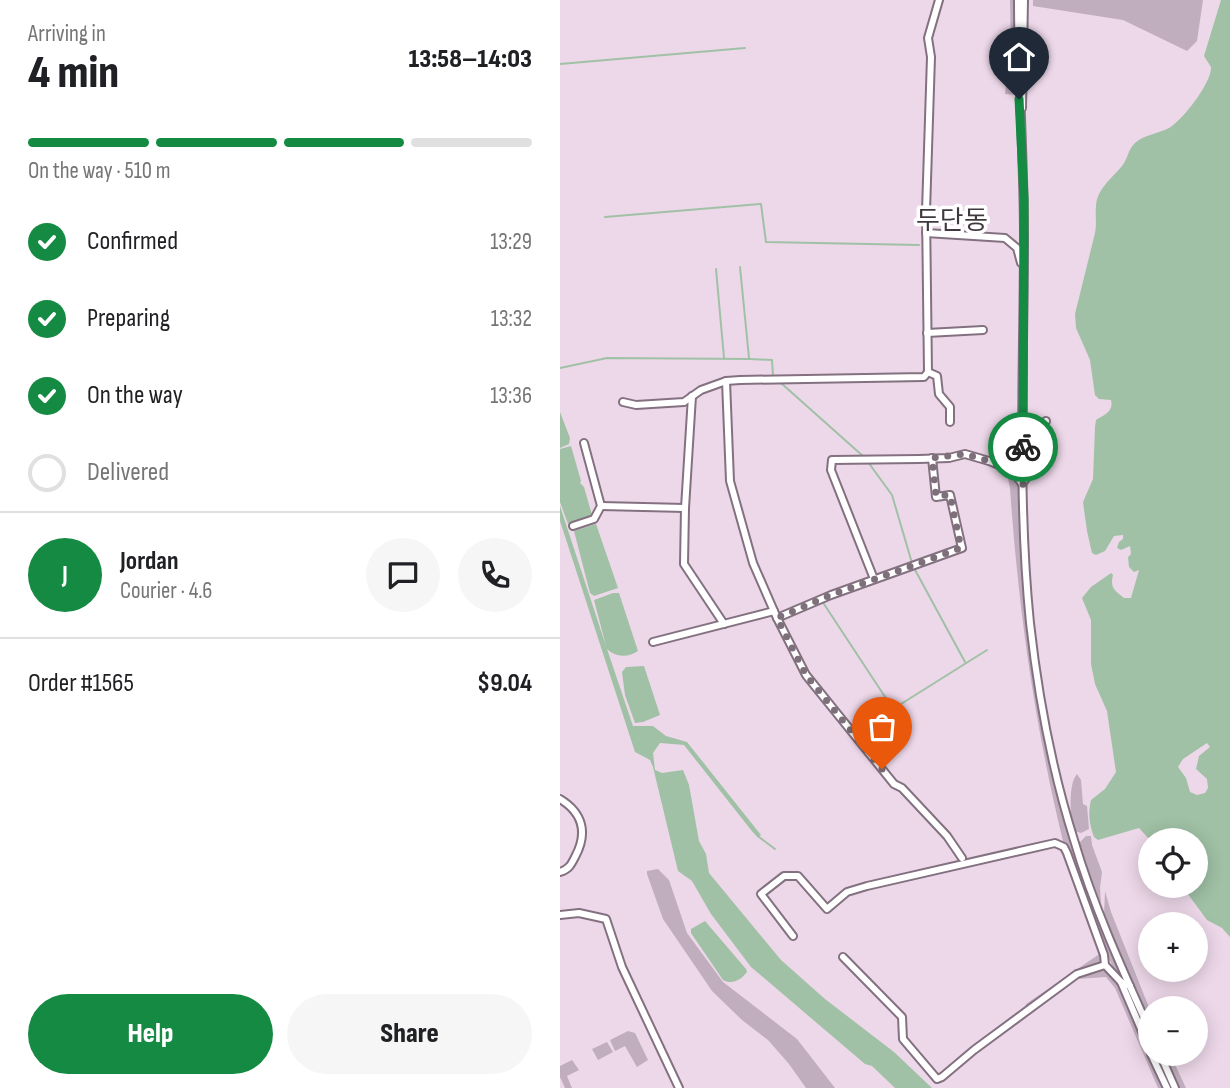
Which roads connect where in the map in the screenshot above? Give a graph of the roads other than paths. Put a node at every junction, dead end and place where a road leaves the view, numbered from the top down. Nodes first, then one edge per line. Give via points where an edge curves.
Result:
1 (939, 0) edge
2 (1018, 0) edge
3 (1024, 0) edge
4 (1020, 114) junction
5 (926, 233) junction
6 (1024, 267) junction
7 (983, 330) dead end
8 (927, 333) junction
9 (928, 372) junction
10 (726, 382) junction
11 (692, 396) junction
12 (623, 402) dead end
13 (1046, 421) dead end
14 (950, 422) dead end
15 (584, 443) dead end
16 (932, 458) junction
17 (1023, 486) junction
18 (601, 506) junction
19 (685, 508) junction
20 (573, 526) dead end
21 (874, 579) junction
22 (776, 614) junction
23 (724, 624) junction
24 (653, 642) dead end
25 (560, 799) edge
26 (962, 858) dead end
27 (560, 872) edge
28 (560, 915) edge
29 (793, 936) dead end
30 (843, 957) dead end
31 (1105, 965) junction
32 (1121, 982) junction
33 (1130, 986) junction
34 (1138, 1004) edge
35 (1138, 1023) edge
36 (1157, 1066) edge
37 (1165, 1066) edge
38 (679, 1088) edge
39 (1167, 1088) edge
40 (1175, 1088) edge

1 - 5 street via 928,38
2 - 4 street
3 - 4 street
4 - 6 street
5 - 6 street via 1005,237 1017,248
5 - 8 street
6 - 17 street
7 - 8 street
8 - 9 street
9 - 10 street via 917,378
9 - 14 street via 937,376 939,394 950,407
10 - 11 street
10 - 22 street via 730,481 753,563
11 - 12 street via 648,405
11 - 19 street
13 - 17 street via 1034,432
15 - 18 street
16 - 17 street via 965,454 989,461 1013,471
16 - 21 street via 936,496 950,495 961,548
16 - 21 street via 831,461
17 - 33 street via 1030,621 1051,750 1083,869
18 - 19 street
18 - 20 street via 594,519
19 - 23 street via 684,564
21 - 22 street
22 - 23 street
22 - 26 street via 806,675 894,784 947,836
23 - 24 street
25 - 27 street via 576,813 583,834 583,845 571,866
28 - 38 street via 579,913 606,919 622,967
29 - 31 street via 761,894 784,876 798,876 827,909 847,892 867,886 1055,843 1067,853
30 - 31 street via 902,1017 903,1039 937,1079 1077,974
31 - 32 street
32 - 33 street
32 - 35 street
33 - 34 street
36 - 39 street
37 - 40 street

